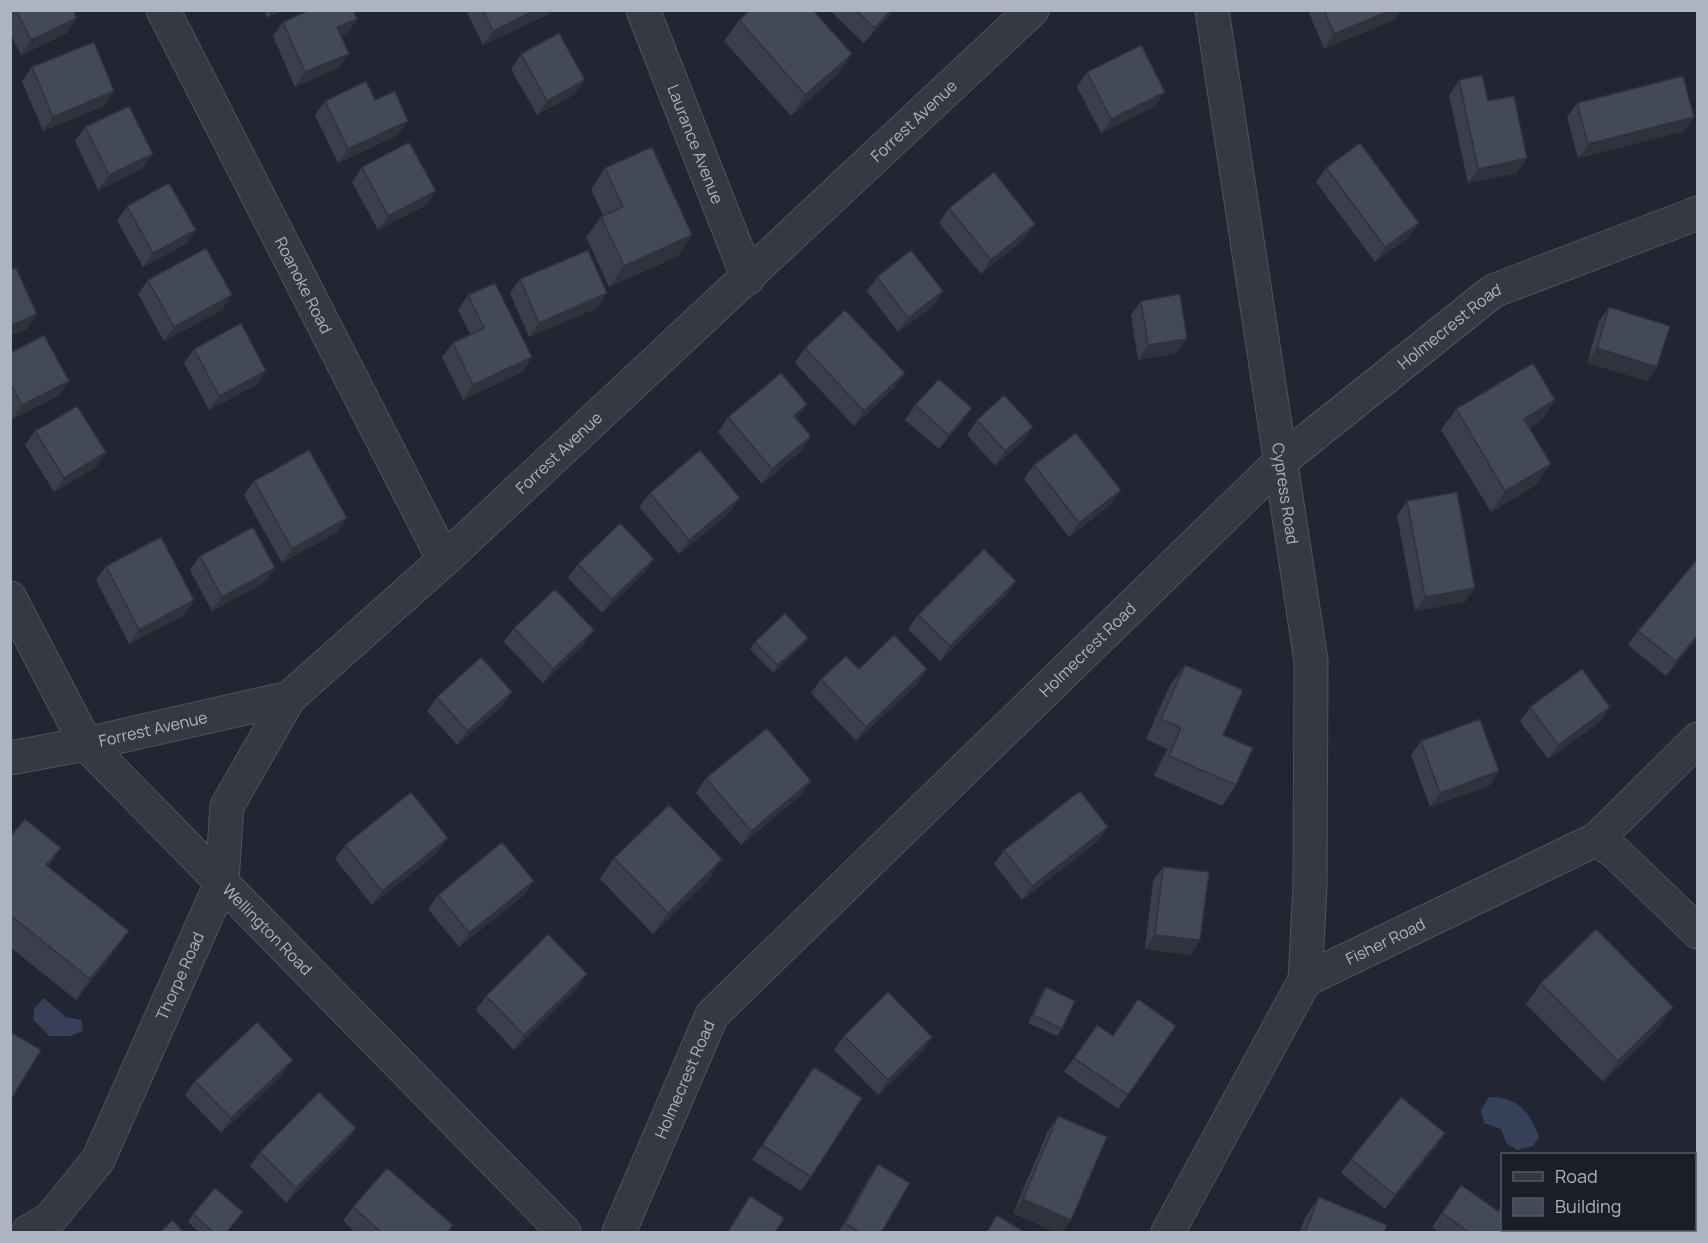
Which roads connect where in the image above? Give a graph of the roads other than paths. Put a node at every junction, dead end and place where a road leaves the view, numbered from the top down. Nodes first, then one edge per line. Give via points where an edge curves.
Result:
1 (163, 10) edge
2 (643, 10) edge
3 (1032, 10) edge
4 (1212, 10) edge
5 (1698, 213) edge
6 (748, 278) junction
7 (1281, 461) junction
8 (444, 560) junction
9 (10, 598) edge
10 (289, 698) junction
11 (1698, 739) edge
12 (86, 744) junction
13 (10, 758) edge
14 (1597, 839) junction
15 (222, 881) junction
16 (1698, 932) edge
17 (1305, 980) junction
18 (28, 1233) edge
19 (564, 1233) edge
20 (619, 1233) edge
21 (1168, 1233) edge

1 - 8 street, Roanoke Road
2 - 6 street, Laurance Avenue
3 - 6 street, Forrest Avenue
4 - 7 street, Cypress Road
5 - 7 street, Holmecrest Road via 1493,291
6 - 8 street, Forrest Avenue
7 - 17 street, Cypress Road via 1311,661 1310,887
7 - 20 street, Holmecrest Road via 712,1015
8 - 10 street, Forrest Avenue
9 - 12 street, Wellington Road
10 - 12 street, Forrest Avenue
10 - 15 street, Thorpe Road via 227,806
11 - 14 street, Fisher Road
12 - 13 street, Forrest Avenue
12 - 15 street, Wellington Road
14 - 16 street
14 - 17 street, Fisher Road
15 - 18 street, Thorpe Road via 98,1160 50,1218
15 - 19 street, Wellington Road
17 - 21 street

